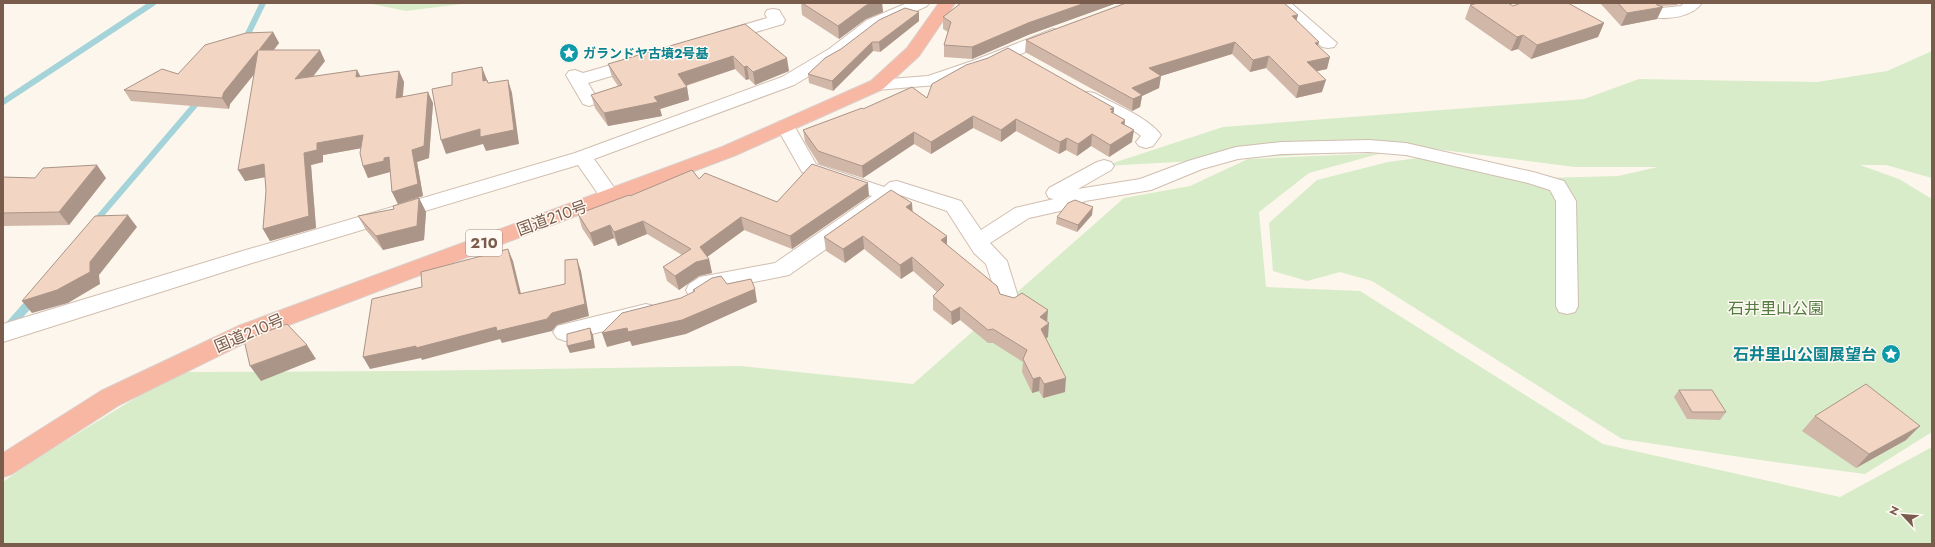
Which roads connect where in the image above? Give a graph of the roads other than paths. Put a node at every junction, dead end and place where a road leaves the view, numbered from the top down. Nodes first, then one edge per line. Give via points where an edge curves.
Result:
1 (921, 3) edge
2 (946, 3) edge
3 (1281, 3) edge
4 (1694, 3) edge
5 (1658, 13) edge
6 (773, 14) dead end
7 (1071, 27) edge
8 (708, 41) edge
9 (1328, 43) dead end
10 (1009, 52) junction
11 (655, 57) edge
12 (1030, 63) edge
13 (877, 85) junction
14 (1076, 90) edge
15 (589, 100) dead end
16 (785, 126) junction
17 (1146, 142) dead end
18 (582, 157) junction
19 (1104, 166) dead end
20 (888, 195) junction
21 (610, 196) junction
22 (1022, 213) junction
23 (978, 241) junction
24 (1008, 300) edge
25 (1567, 306) dead end
26 (566, 332) dead end
27 (3, 333) edge
28 (3, 466) edge

1 - 18 street via 873,24 835,53 788,81
2 - 13 highway, 国道210号 / 210 via 913,52
3 - 9 street
4 - 5 street via 1686,10
6 - 8 street via 777,20
7 - 10 street
10 - 12 street
10 - 13 street via 930,81
11 - 15 street via 577,77
13 - 16 highway, 国道210号 / 210
14 - 17 street via 1136,123 1151,135
16 - 20 street via 810,168
16 - 21 highway, 国道210号 / 210 via 729,151
18 - 21 street
18 - 27 street
19 - 22 street
20 - 23 street via 897,187 954,206
20 - 26 street via 781,270 708,282 675,303
21 - 28 highway, 国道210号 / 210 via 249,331 110,398
22 - 23 street
22 - 25 street via 1062,204 1080,195 1144,185 1195,164 1236,153 1282,148 1368,146 1406,149 1533,178 1557,186 1566,201
23 - 24 street via 996,261

